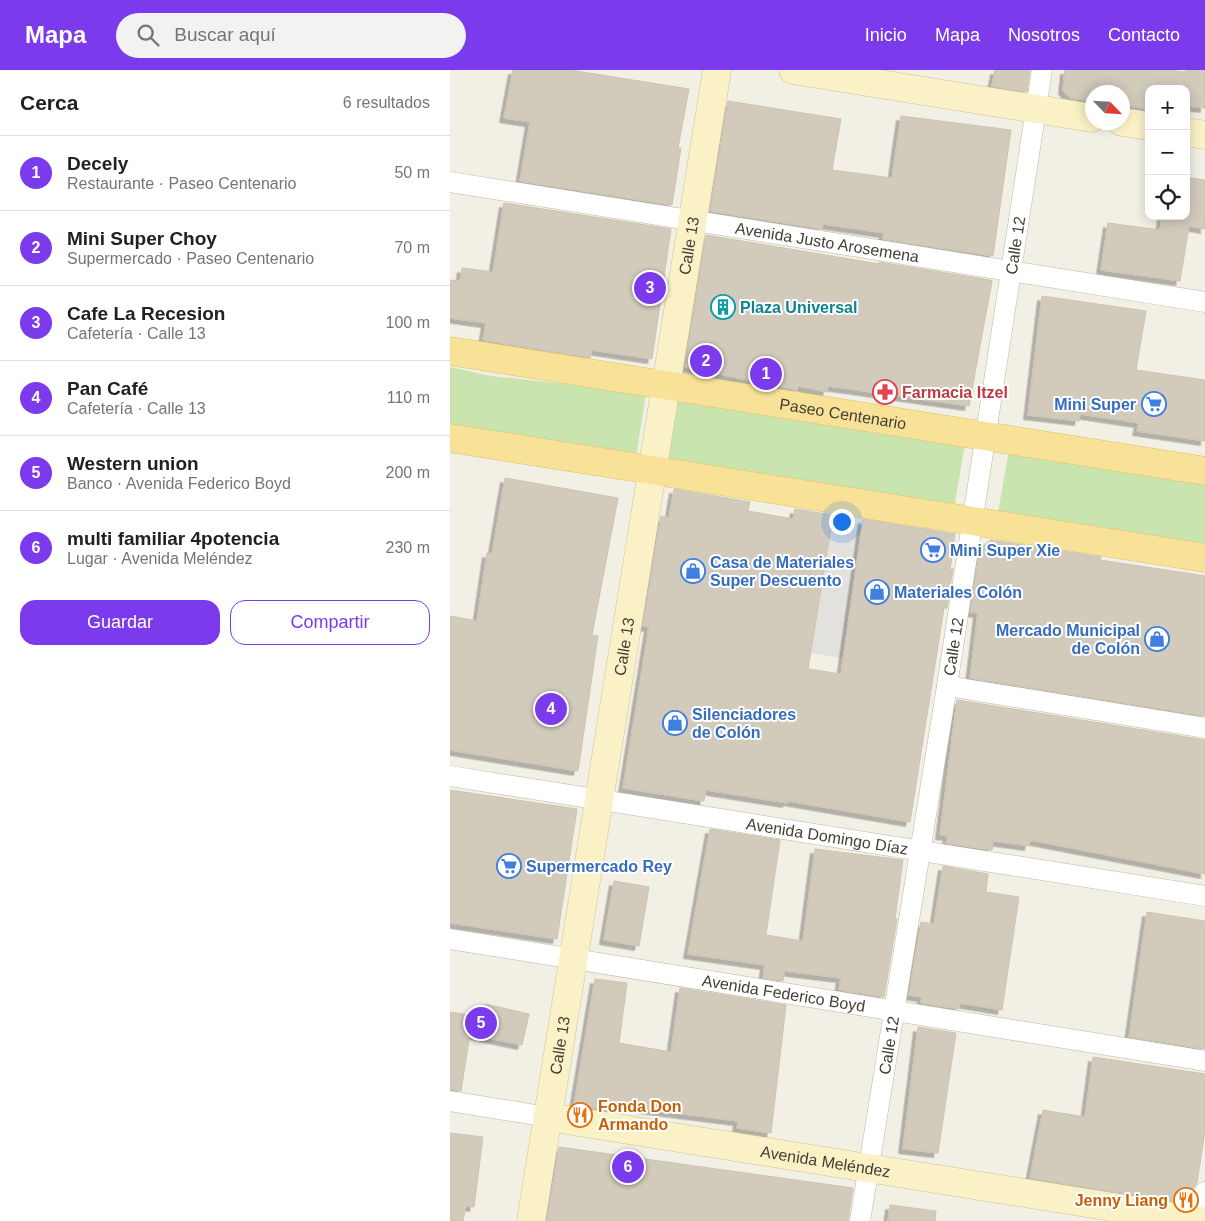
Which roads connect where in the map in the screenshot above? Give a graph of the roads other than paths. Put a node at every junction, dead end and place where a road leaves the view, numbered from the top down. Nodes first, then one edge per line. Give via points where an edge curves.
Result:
1 (717, 70) edge
2 (793, 70) edge
3 (1042, 70) edge
4 (1036, 108) junction
5 (1085, 117) edge
6 (1130, 123) edge
7 (1145, 125) edge
8 (1190, 133) edge
9 (1205, 135) edge
10 (450, 182) edge
11 (693, 220) junction
12 (1010, 271) junction
13 (1205, 302) edge
14 (450, 351) edge
15 (666, 386) junction
16 (984, 436) junction
17 (450, 438) edge
18 (652, 470) junction
19 (1205, 471) edge
20 (971, 521) junction
21 (1205, 558) edge
22 (947, 686) junction
23 (1205, 728) edge
24 (450, 776) edge
25 (599, 800) junction
26 (919, 850) junction
27 (1205, 896) edge
28 (450, 938) edge
29 (573, 958) junction
30 (893, 1011) junction
31 (1205, 1061) edge
32 (450, 1101) edge
33 (548, 1117) junction
34 (869, 1168) junction
35 (1205, 1192) edge
36 (532, 1221) edge
37 (860, 1221) edge
38 (1200, 1221) edge

1 - 11 main road, Calle 13
2 - 4 main road
3 - 4 street, Calle 12
4 - 5 main road
4 - 12 street, Calle 12
6 - 7 main road
8 - 9 main road
10 - 11 street, Avenida Justo Arosemena
11 - 12 street, Avenida Justo Arosemena
11 - 15 main road, Calle 13
12 - 13 street, Avenida Justo Arosemena
12 - 16 street, Calle 12
14 - 15 main road, Paseo Centenario
15 - 16 main road, Paseo Centenario
15 - 18 main road, Calle 13
16 - 19 main road, Paseo Centenario
16 - 20 street, Calle 12
17 - 18 main road
18 - 20 main road
18 - 25 main road, Calle 13
20 - 21 main road
20 - 22 street, Calle 12
22 - 23 street
22 - 26 street, Calle 12
24 - 25 street, Avenida Domingo Díaz
25 - 26 street, Avenida Domingo Díaz
25 - 29 main road, Calle 13
26 - 27 street, Avenida Domingo Díaz
26 - 30 street, Calle 12
28 - 29 street, Avenida Federico Boyd
29 - 30 street, Avenida Federico Boyd
29 - 33 main road, Calle 13
30 - 31 street, Avenida Federico Boyd
30 - 34 street, Calle 12
32 - 33 street, Avenida Meléndez
33 - 34 main road, Avenida Meléndez
33 - 36 main road, Calle 13
34 - 37 street, Calle 12
34 - 38 main road, Avenida Meléndez
35 - 38 street

